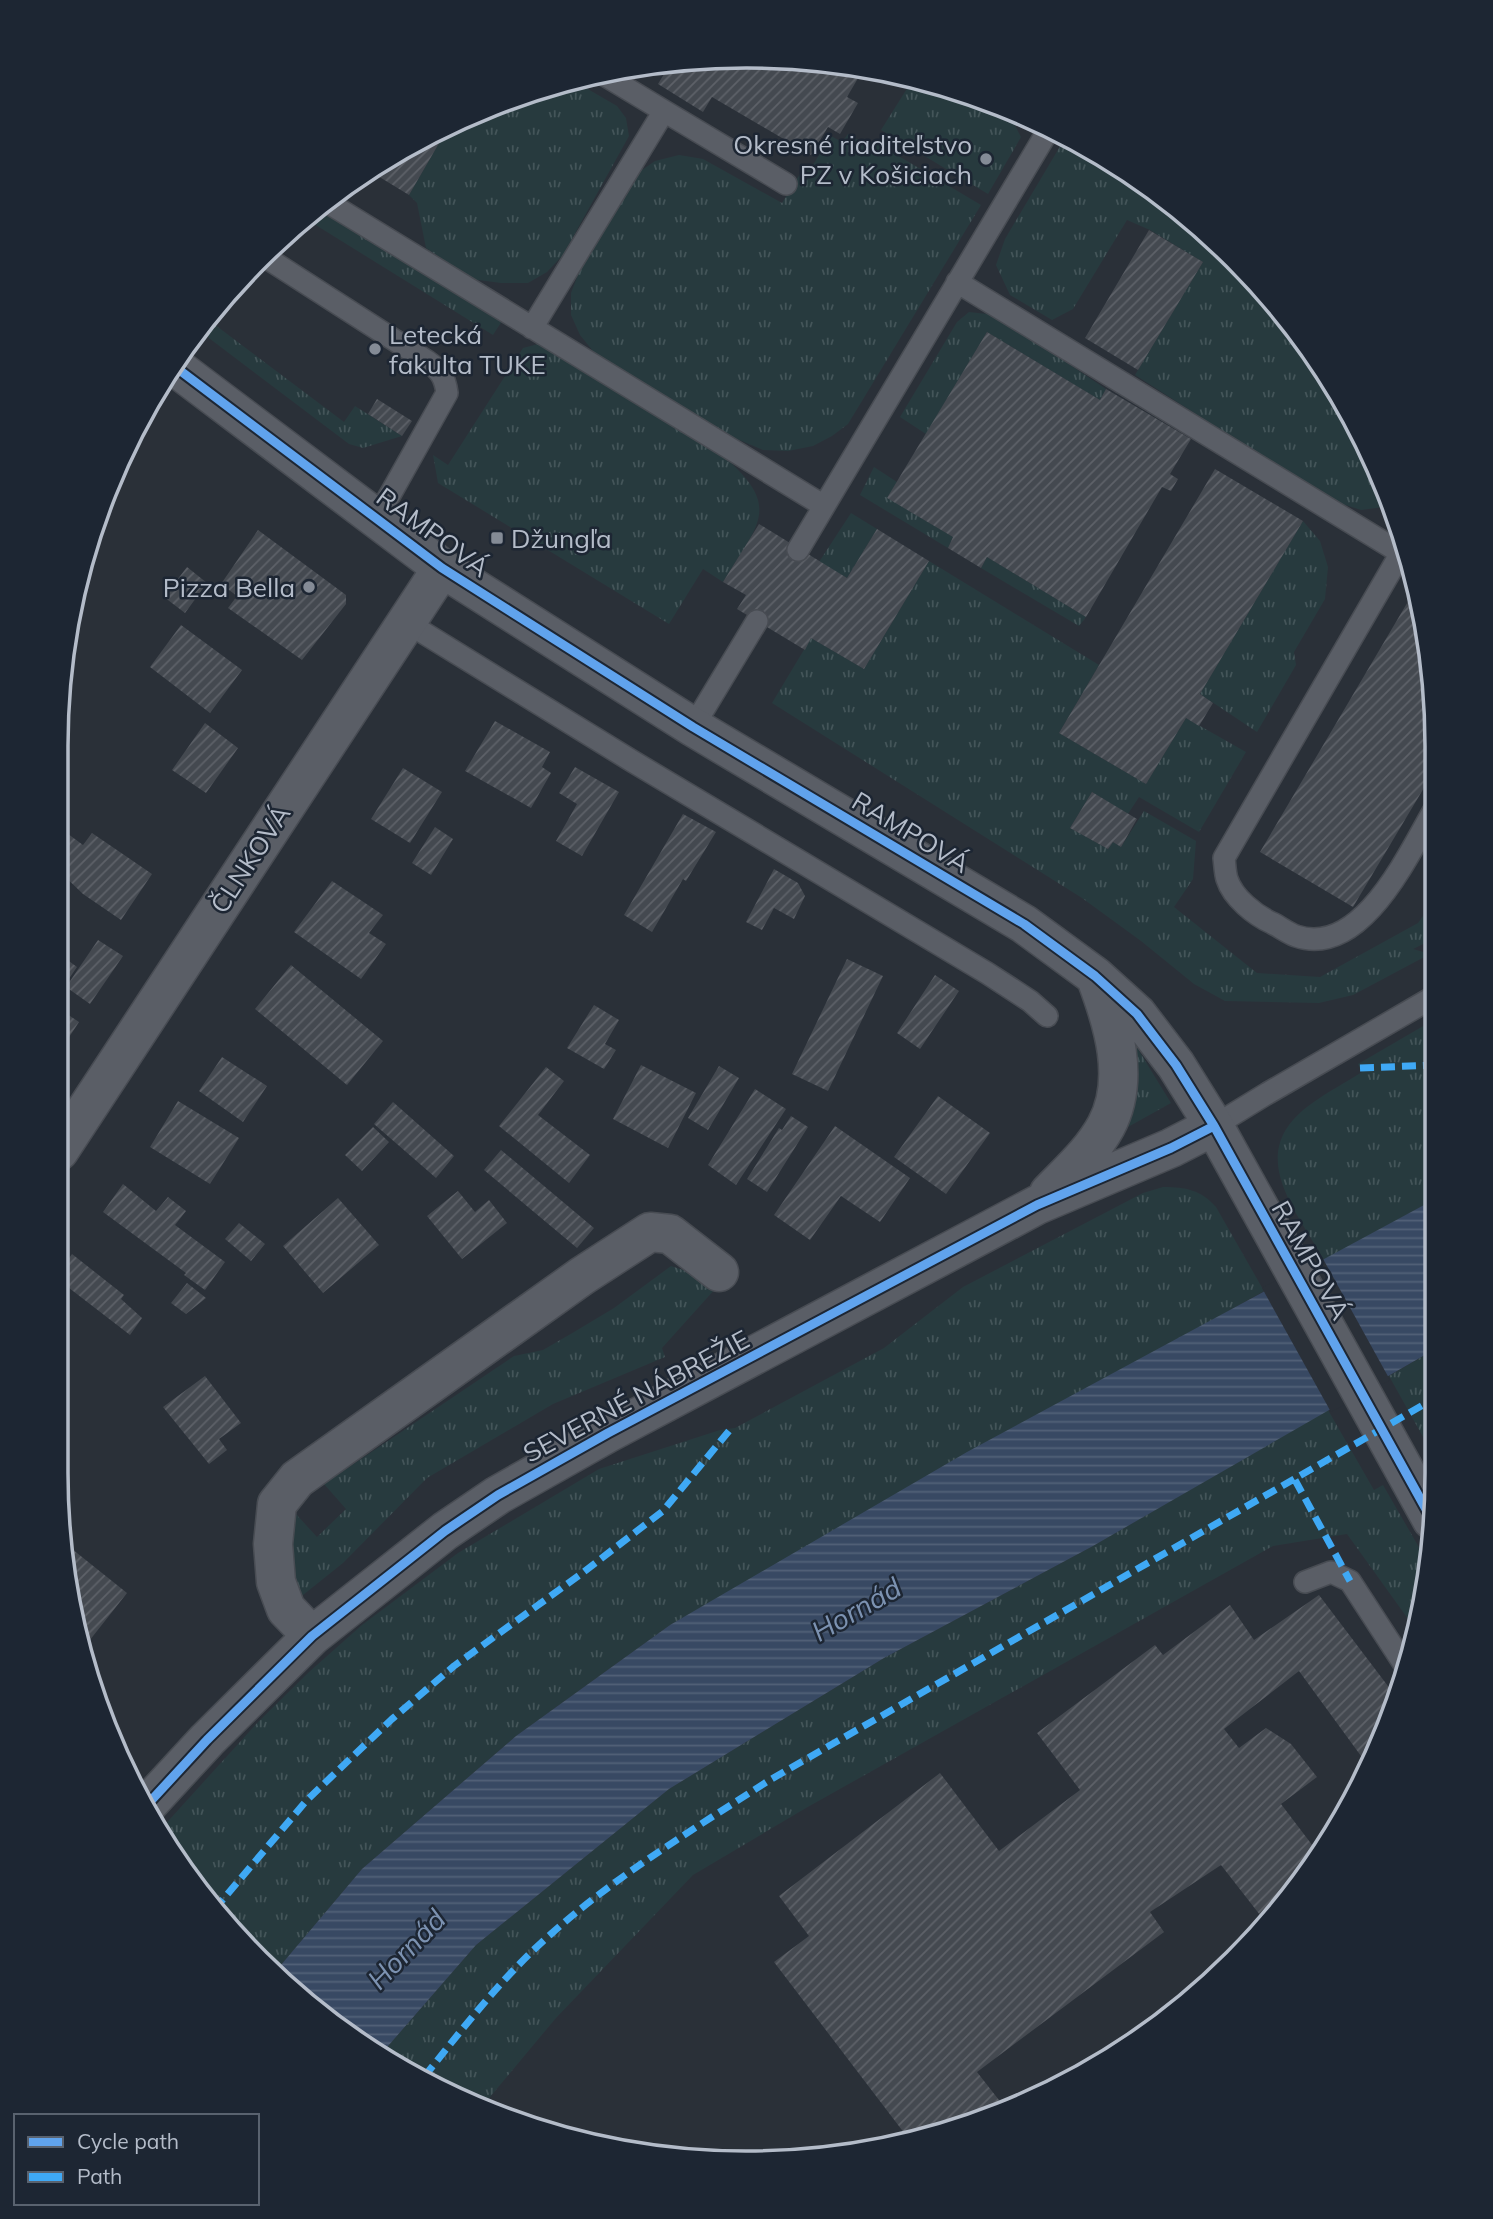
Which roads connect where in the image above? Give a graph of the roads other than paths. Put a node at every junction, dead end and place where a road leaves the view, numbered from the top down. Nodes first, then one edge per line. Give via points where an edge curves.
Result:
1 (614, 81) edge
2 (664, 111) junction
3 (1044, 137) edge
4 (786, 184) dead end
5 (335, 207) edge
6 (273, 262) edge
7 (957, 282) junction
8 (532, 328) junction
9 (182, 372) edge
10 (824, 506) junction
11 (377, 518) junction
12 (1395, 547) edge
13 (798, 550) dead end
14 (1399, 560) edge
15 (442, 568) junction
16 (757, 621) dead end
17 (406, 622) junction
18 (693, 727) junction
19 (1425, 825) edge
20 (1096, 976) junction
21 (1425, 1002) edge
22 (1047, 1016) dead end
23 (1214, 1126) junction
24 (68, 1137) edge
25 (1037, 1205) junction
26 (719, 1272) dead end
27 (1424, 1505) edge
28 (1305, 1582) dead end
29 (312, 1636) junction
30 (1400, 1656) edge
31 (152, 1799) edge

1 - 2 lane
2 - 4 lane
2 - 8 lane
3 - 7 lane
5 - 8 lane
6 - 11 lane via 439,369 446,379 447,393
7 - 10 lane
7 - 12 lane
8 - 10 lane
9 - 11 street, RAMPOVÁ
10 - 13 lane
11 - 15 street, RAMPOVÁ
14 - 19 lane via 1224,858 1227,881 1261,918 1297,936 1338,934 1377,904
15 - 17 street, ČLNKOVÁ
15 - 18 street, RAMPOVÁ
16 - 18 lane
17 - 22 lane via 987,972
17 - 24 street, ČLNKOVÁ
18 - 20 street, RAMPOVÁ via 1024,924
20 - 23 street, RAMPOVÁ via 1137,1014
20 - 25 street via 1114,1035 1117,1086 1113,1110 1096,1141
21 - 23 lane
23 - 25 street, SEVERNÉ NÁBREŽIE
23 - 27 street, RAMPOVÁ
25 - 29 street, SEVERNÉ NÁBREŽIE via 499,1495 425,1545
26 - 29 street via 670,1234 650,1232 296,1479 277,1504 276,1581 286,1609
28 - 30 lane via 1331,1572 1350,1581
29 - 31 street, SEVERNÉ NÁBREŽIE

